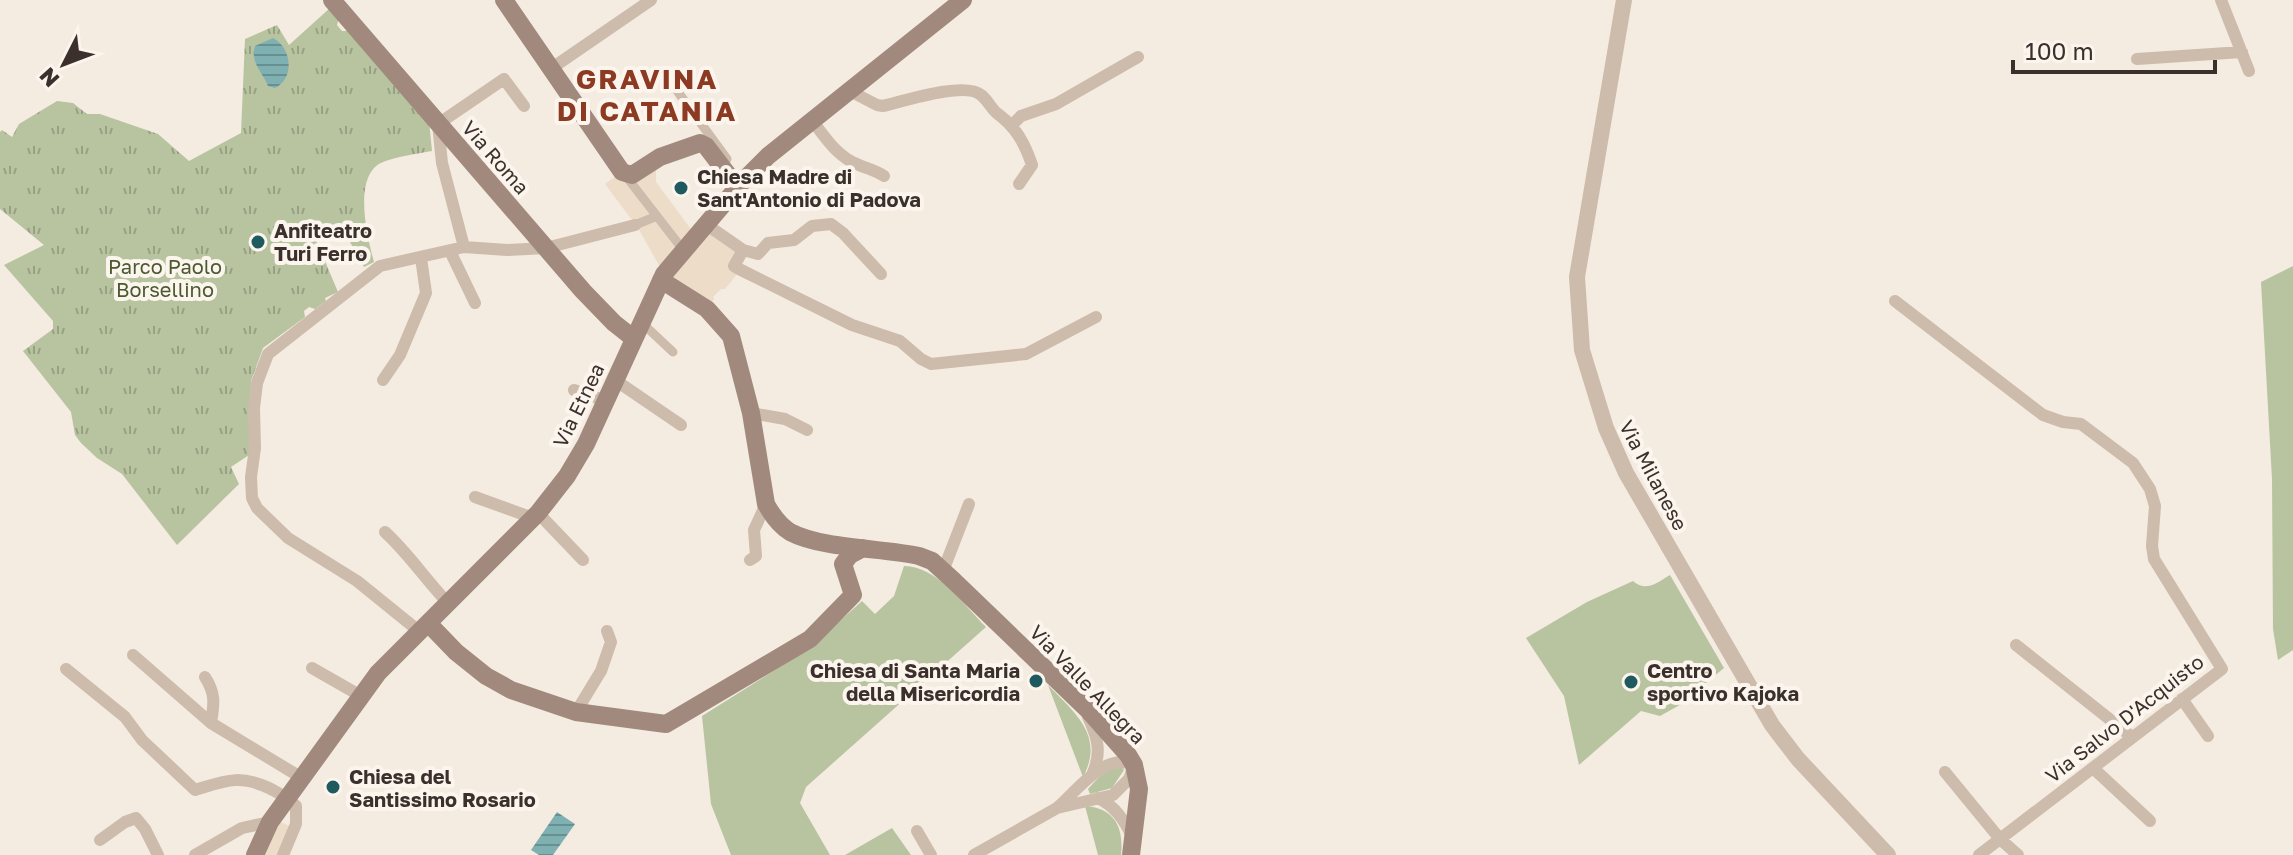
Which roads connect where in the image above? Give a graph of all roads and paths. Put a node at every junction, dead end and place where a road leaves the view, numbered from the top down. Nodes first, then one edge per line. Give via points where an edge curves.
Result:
1 (332, 0) edge
2 (504, 0) edge
3 (651, 0) edge
4 (963, 0) edge
5 (1624, 0) edge
6 (2221, 0) edge
7 (636, 4) edge
8 (2242, 52) junction
9 (1138, 57) dead end
10 (2137, 59) dead end
11 (552, 68) junction
12 (2249, 71) dead end
13 (675, 88) dead end
14 (848, 90) junction
15 (524, 106) dead end
16 (811, 119) junction
17 (438, 124) junction
18 (1012, 125) junction
19 (446, 143) junction
20 (622, 172) junction
21 (884, 176) dead end
22 (741, 184) junction
23 (1019, 184) dead end
24 (657, 216) junction
25 (635, 225) joint
26 (707, 225) junction
27 (464, 247) junction
28 (546, 248) junction
29 (743, 250) junction
30 (450, 251) junction
31 (684, 251) junction
32 (421, 258) junction
33 (881, 274) dead end
34 (661, 280) junction
35 (1895, 301) dead end
36 (475, 303) dead end
37 (1096, 317) dead end
38 (637, 330) junction
39 (673, 352) dead end
40 (383, 380) dead end
41 (615, 380) junction
42 (574, 390) dead end
43 (606, 401) junction
44 (751, 413) junction
45 (681, 425) dead end
46 (807, 430) dead end
47 (475, 497) dead end
48 (766, 504) junction
49 (969, 504) dead end
50 (535, 515) junction
51 (385, 532) dead end
52 (810, 539) junction
53 (863, 548) junction
54 (583, 560) dead end
55 (750, 560) dead end
56 (844, 571) junction
57 (943, 571) junction
58 (448, 603) junction
59 (424, 628) junction
60 (607, 631) dead end
61 (2016, 645) dead end
62 (133, 655) dead end
63 (312, 668) dead end
64 (66, 669) dead end
65 (205, 677) dead end
66 (361, 696) junction
67 (2182, 699) junction
68 (1081, 703) junction
69 (576, 712) junction
70 (211, 723) junction
71 (2208, 736) dead end
72 (2132, 737) junction
73 (1134, 765) junction
74 (2093, 768) junction
75 (1945, 772) dead end
76 (1091, 777) junction
77 (302, 778) junction
78 (288, 798) junction
79 (1098, 798) junction
80 (1057, 808) junction
81 (2150, 821) dead end
82 (270, 822) junction
83 (917, 831) dead end
84 (2000, 839) junction
85 (100, 840) dead end
86 (1133, 848) edge
87 (158, 855) edge
88 (195, 855) edge
89 (255, 855) edge
90 (283, 855) edge
91 (931, 855) edge
92 (974, 855) edge
93 (1888, 855) edge
94 (1979, 855) edge
95 (2018, 855) edge

1 - 17 main road, Via Roma
2 - 11 main road
3 - 7 street
4 - 14 main road, Via Etnea
5 - 93 street, Via Milanese via 1577,277 1582,350 1591,387 1626,473 1772,725
6 - 8 street
7 - 11 street
8 - 10 street
8 - 12 street
9 - 18 street
11 - 20 main road
13 - 22 street
14 - 16 main road, Via Etnea
14 - 18 street via 883,106 972,90
15 - 17 street via 504,79
16 - 21 street via 836,151
16 - 22 main road, Via Etnea
17 - 19 main road, Via Roma
18 - 23 street via 1032,165
19 - 27 street via 449,197
19 - 28 main road, Via Roma
20 - 22 main road via 632,175 660,157 700,143
20 - 24 street
22 - 26 main road, Via Etnea
24 - 25 street
24 - 31 street
25 - 28 street
26 - 29 street
26 - 31 main road, Via Etnea
27 - 28 street
27 - 30 street
28 - 38 main road, Via Roma via 614,323
29 - 33 street via 758,254 768,243 794,240 812,226 831,224
29 - 37 street via 734,266 852,325 900,341 931,364 1026,354
30 - 32 street
30 - 36 street
31 - 34 main road, Via Etnea
32 - 40 street via 426,293 400,355
32 - 59 street via 372,271 268,354 257,383 251,477 257,508 288,538
34 - 38 main road, Via Etnea
34 - 44 main road via 707,309 731,336
35 - 67 street, Via Salvo D'Acquisto via 2043,415 2081,424 2142,475 2155,506 2154,559 2222,669
38 - 39 street
38 - 41 main road, Via Etnea
41 - 43 main road, Via Etnea
41 - 45 street
42 - 43 street
43 - 50 main road, Via Etnea via 567,476
44 - 46 street via 785,419
44 - 48 main road
47 - 50 street
48 - 52 main road via 781,525
48 - 55 street via 754,530 756,556
49 - 57 street
50 - 54 street
50 - 58 main road, Via Etnea
51 - 58 street
52 - 53 main road, Via Valle Allegra
52 - 56 main road
53 - 56 main road via 846,558
53 - 57 main road, Via Valle Allegra via 919,556
56 - 69 main road via 853,595 810,639 666,724
57 - 68 main road, Via Valle Allegra
58 - 59 main road, Via Etnea
59 - 66 main road, Via Etnea
59 - 69 main road via 511,690
60 - 69 street via 611,642 601,671
61 - 72 street
62 - 70 street
63 - 66 street
64 - 78 street via 125,717 195,790 243,779
65 - 70 street via 214,690
66 - 77 main road, Via Etnea
67 - 71 street
67 - 72 street, Via Salvo D'Acquisto
68 - 73 main road, Via Valle Allegra
68 - 76 street via 1099,746
70 - 77 street
72 - 74 street, Via Salvo D'Acquisto
73 - 76 street via 1112,762
73 - 79 street via 1119,791
73 - 86 main road, Via Valle Allegra via 1139,804
74 - 81 street
74 - 84 street, Via Salvo D'Acquisto
75 - 84 street
76 - 80 street
77 - 78 main road, Via Etnea
78 - 82 main road, Via Etnea
78 - 90 street via 296,806 296,824
79 - 80 street
79 - 86 street via 1120,815
80 - 92 street
82 - 88 street via 242,828
82 - 89 main road, Via Etnea
83 - 91 street
84 - 94 street, Via Salvo D'Acquisto
84 - 95 street
85 - 87 street via 136,818

